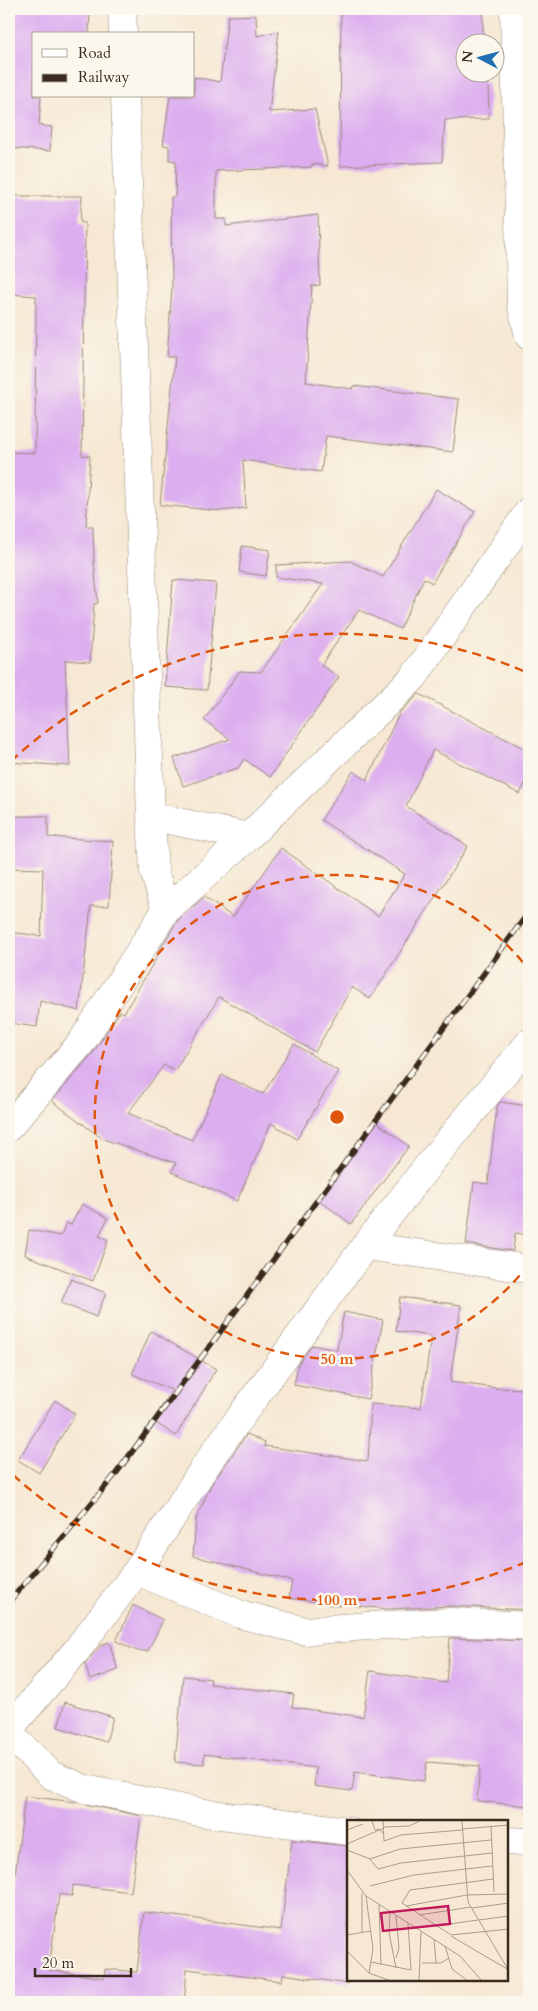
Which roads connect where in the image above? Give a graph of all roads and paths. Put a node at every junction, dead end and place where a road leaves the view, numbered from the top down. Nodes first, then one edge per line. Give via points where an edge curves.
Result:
1 (122, 9) edge
2 (514, 9) edge
3 (123, 32) edge
4 (125, 98) edge
5 (529, 336) edge
6 (529, 511) edge
7 (151, 816) junction
8 (248, 837) junction
9 (166, 910) junction
10 (529, 1043) edge
11 (9, 1127) edge
12 (365, 1246) junction
13 (529, 1269) edge
14 (137, 1571) junction
15 (529, 1626) edge
16 (9, 1729) edge
17 (9, 1733) edge
18 (347, 1831) edge
19 (508, 1841) edge
20 (529, 1842) edge

1 - 3 street
2 - 5 street via 521,303
4 - 7 street
6 - 8 street via 413,678
7 - 8 street
7 - 9 street via 154,871
8 - 9 street
9 - 11 street via 81,1043
10 - 12 street
12 - 13 street
12 - 14 street via 214,1453
14 - 15 street via 239,1614 305,1632 451,1622
14 - 16 street via 76,1651
17 - 18 street via 51,1775 85,1789 204,1813
19 - 20 street

